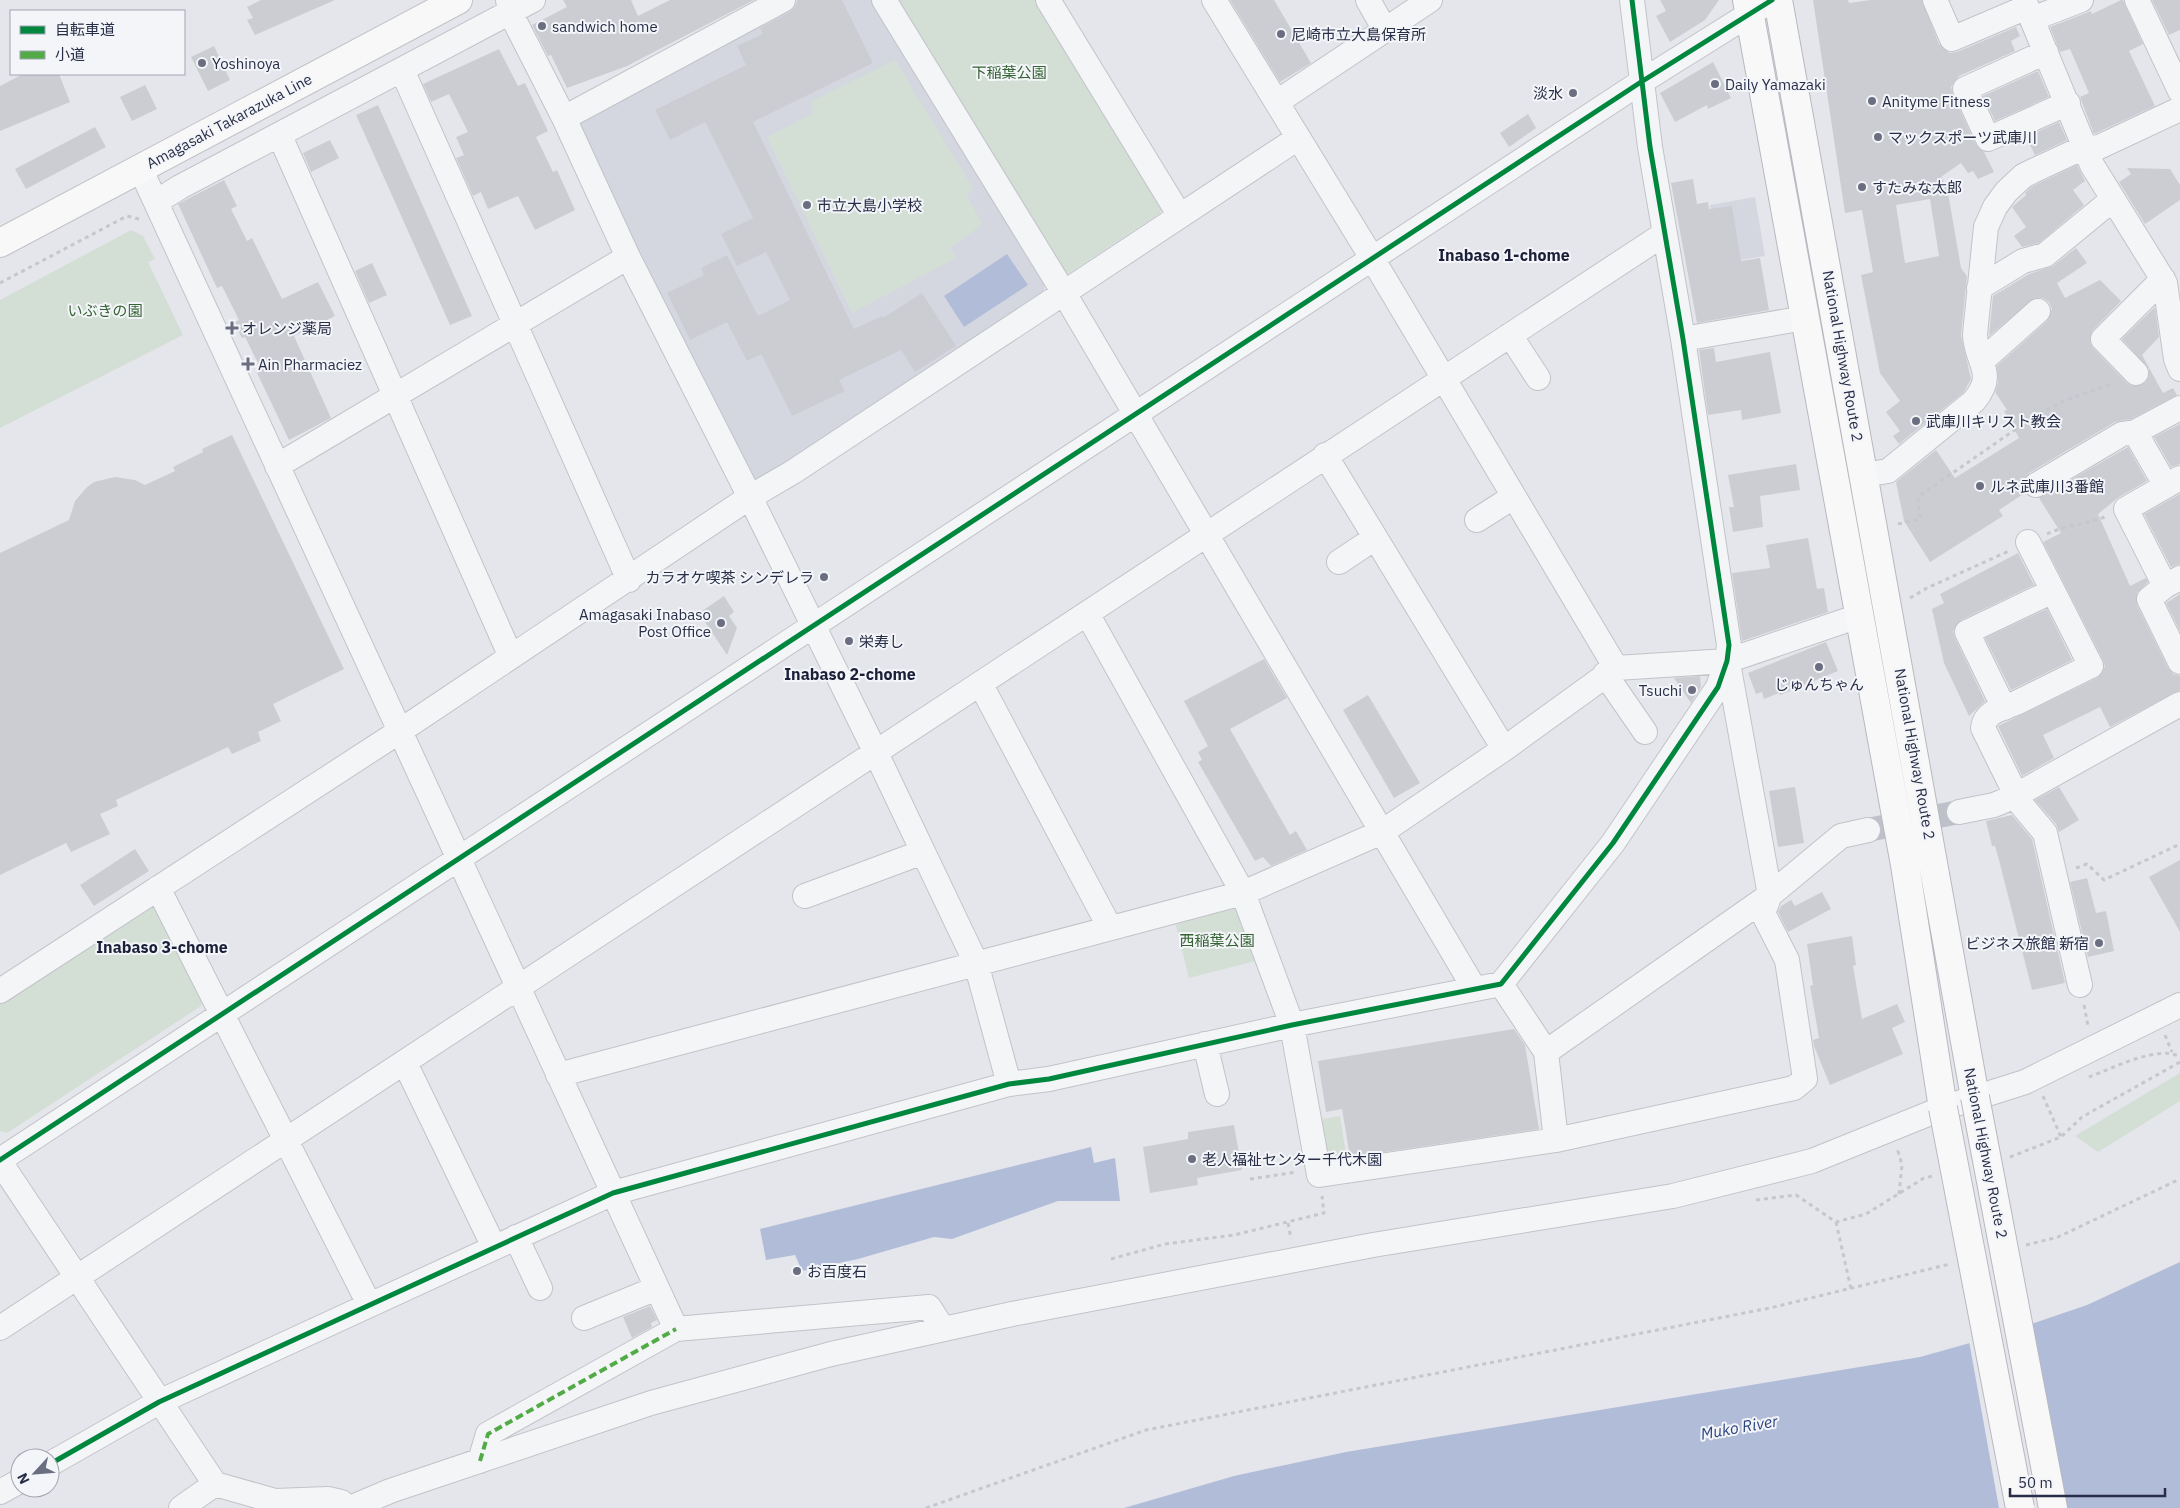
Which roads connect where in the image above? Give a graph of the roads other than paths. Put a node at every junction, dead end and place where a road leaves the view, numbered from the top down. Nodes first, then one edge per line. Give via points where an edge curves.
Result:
1 (458, 0) edge
2 (533, 0) edge
3 (784, 0) edge
4 (884, 0) edge
5 (1048, 0) edge
6 (1214, 0) edge
7 (1368, 0) edge
8 (1430, 0) edge
9 (1632, 0) edge
10 (1778, 0) edge
11 (1935, 0) edge
12 (2081, 0) edge
13 (2137, 0) edge
14 (1756, 4) edge
15 (509, 6) edge
16 (2028, 8) edge
17 (1385, 30) junction
18 (2046, 52) junction
19 (402, 70) junction
20 (1641, 82) junction
21 (2180, 91) edge
22 (1277, 102) junction
23 (2068, 103) junction
24 (2180, 109) edge
25 (564, 118) junction
26 (280, 136) junction
27 (1298, 138) junction
28 (2086, 149) junction
29 (140, 168) junction
30 (2112, 200) junction
31 (149, 211) junction
32 (1180, 216) junction
33 (1664, 234) junction
34 (0, 243) edge
35 (628, 257) junction
36 (1372, 258) junction
37 (2169, 279) edge
38 (1979, 288) junction
39 (1064, 294) junction
40 (2038, 311) dead end
41 (1805, 318) junction
42 (514, 323) junction
43 (1510, 335) junction
44 (1683, 339) junction
45 (1983, 360) junction
46 (2180, 369) edge
47 (2136, 373) road end
48 (1538, 378) dead end
49 (1443, 379) junction
50 (395, 395) junction
51 (2180, 408) edge
52 (1135, 414) junction
53 (2135, 432) junction
54 (1325, 455) junction
55 (277, 466) junction
56 (1864, 475) junction
57 (2173, 482) edge
58 (2036, 485) dead end
59 (750, 497) junction
60 (1514, 497) junction
61 (1477, 520) dead end
62 (1207, 535) junction
63 (1375, 538) junction
64 (2028, 542) dead end
65 (1339, 562) dead end
66 (629, 580) junction
67 (2172, 582) edge
68 (2053, 591) junction
69 (1088, 615) junction
70 (1859, 616) junction
71 (812, 626) junction
72 (510, 657) junction
73 (1727, 661) junction
74 (2180, 662) edge
75 (1611, 671) junction
76 (981, 685) junction
77 (2180, 704) edge
78 (2004, 708) junction
79 (400, 731) junction
80 (1646, 732) dead end
81 (1504, 749) junction
82 (876, 753) junction
83 (2016, 795) junction
84 (1959, 812) tunnel mouth
85 (1868, 830) tunnel mouth
86 (1382, 832) junction
87 (923, 852) junction
88 (460, 860) junction
89 (158, 888) junction
90 (1242, 893) junction
91 (1770, 895) junction
92 (805, 896) dead end
93 (1110, 928) junction
94 (976, 963) junction
95 (1501, 984) junction
96 (2080, 985) road end
97 (1474, 988) junction
98 (2180, 988) edge
99 (518, 989) junction
100 (0, 991) edge
101 (2180, 1004) edge
102 (222, 1015) junction
103 (1292, 1025) junction
104 (2135, 1027) junction
105 (1205, 1044) junction
106 (1546, 1052) junction
107 (404, 1063) junction
108 (558, 1075) junction
109 (1009, 1084) junction
110 (1217, 1094) dead end
111 (1975, 1097) junction
112 (1944, 1108) junction
113 (287, 1140) junction
114 (1556, 1140) junction
115 (0, 1161) edge
116 (613, 1193) junction
117 (516, 1238) junction
118 (494, 1247) junction
119 (78, 1277) junction
120 (540, 1288) dead end
121 (657, 1288) junction
122 (369, 1304) junction
123 (584, 1318) dead end
124 (0, 1328) edge
125 (676, 1329) junction
126 (942, 1329) junction
127 (159, 1402) junction
128 (60, 1458) edge
129 (480, 1461) junction
130 (215, 1484) junction
131 (181, 1508) edge
132 (342, 1508) edge
133 (350, 1508) edge
134 (2020, 1508) edge
135 (2053, 1508) edge

1 - 29 main road, Amagasaki Takarazuka Line
2 - 15 street
3 - 25 street
4 - 39 street
5 - 32 street
6 - 22 street
7 - 17 street
8 - 17 street
9 - 20 street
10 - 56 main road, National Highway Route 2
11 - 16 street via 1952,39
12 - 16 street
13 - 21 street
14 - 20 street
14 - 41 main road, National Highway Route 2
15 - 19 street
15 - 25 street
16 - 18 street
17 - 22 street
18 - 23 street
18 - 23 street via 1965,89 1988,139
19 - 26 street
19 - 42 street
20 - 33 street
20 - 36 street
22 - 27 street
23 - 28 street
24 - 28 street via 2099,147
25 - 35 street
26 - 31 street via 180,187
26 - 50 street
27 - 32 street
27 - 36 street
28 - 30 street
28 - 38 street via 2023,176 2000,200 1986,227
29 - 31 street
29 - 34 main road, Amagasaki Takarazuka Line
30 - 37 street
30 - 38 street via 2045,255 2023,261
31 - 55 street
32 - 39 street
33 - 43 street
33 - 44 street
35 - 42 street
35 - 59 street
36 - 49 street
36 - 52 street
37 - 46 street via 2176,359
37 - 47 street via 2103,339
38 - 45 street via 1975,342
39 - 52 street
39 - 59 street
40 - 45 street
41 - 44 street
41 - 70 main road, National Highway Route 2
42 - 50 street
42 - 66 street
43 - 48 street
43 - 49 street
44 - 73 street via 1729,645
45 - 56 street via 1984,384 1974,401 1888,471
49 - 54 street
49 - 60 street
50 - 55 street
50 - 72 street
51 - 53 street
52 - 62 street
52 - 71 street
53 - 57 street
53 - 58 street via 2122,434
54 - 62 street
54 - 63 street
55 - 79 street
56 - 111 main road, National Highway Route 2
57 - 67 street via 2126,509
59 - 66 street
59 - 71 street
60 - 61 street
60 - 75 street
62 - 69 street
62 - 86 street
63 - 65 street
63 - 81 street
64 - 68 street
66 - 72 street
67 - 74 street via 2149,600
68 - 78 street via 1967,632
68 - 78 street via 2091,666
69 - 76 street
69 - 90 street
70 - 73 street
70 - 112 main road, National Highway Route 2 via 1905,865
71 - 82 street
71 - 88 street
72 - 79 street
73 - 75 street
73 - 91 street
73 - 95 street via 1718,687 1613,843
75 - 80 street
75 - 81 street
76 - 82 street
76 - 93 street
77 - 83 street
78 - 83 street via 1989,714 1983,728
79 - 88 street
79 - 89 street
81 - 86 street
82 - 87 street
82 - 99 street
83 - 84 street via 1994,805
83 - 96 street via 2045,833
85 - 91 street via 1841,836
86 - 90 street
86 - 97 street
87 - 92 street
87 - 94 street
88 - 99 street
88 - 102 street
89 - 100 street
89 - 102 street
90 - 93 street
90 - 103 street
91 - 106 street
91 - 114 street via 1762,912 1787,960 1805,1079 1794,1088
93 - 94 street
94 - 108 street
94 - 109 street
95 - 97 street
95 - 106 street
97 - 103 street
98 - 104 street
99 - 107 street
99 - 108 street
101 - 104 street
102 - 113 street
102 - 115 street
103 - 105 street
103 - 114 street via 1319,1175
104 - 111 street via 2025,1082
105 - 109 street via 1049,1079
105 - 110 street
106 - 114 street
107 - 113 street
107 - 118 street
108 - 116 street
109 - 116 street
111 - 112 street
111 - 135 main road, National Highway Route 2, bridge
112 - 126 street via 1812,1161 1673,1196 1373,1245
112 - 134 main road, National Highway Route 2, bridge
113 - 119 street
113 - 122 street
115 - 119 street
116 - 117 street
116 - 121 street
117 - 118 street
117 - 120 street
118 - 122 street
119 - 124 street
119 - 127 street
121 - 123 street
121 - 125 street
122 - 127 street
125 - 126 street via 929,1307
125 - 129 street via 488,1434
126 - 129 street via 831,1354 651,1403
127 - 128 street
127 - 130 street
129 - 133 street
130 - 131 street
130 - 132 street via 275,1500 328,1499 340,1502

